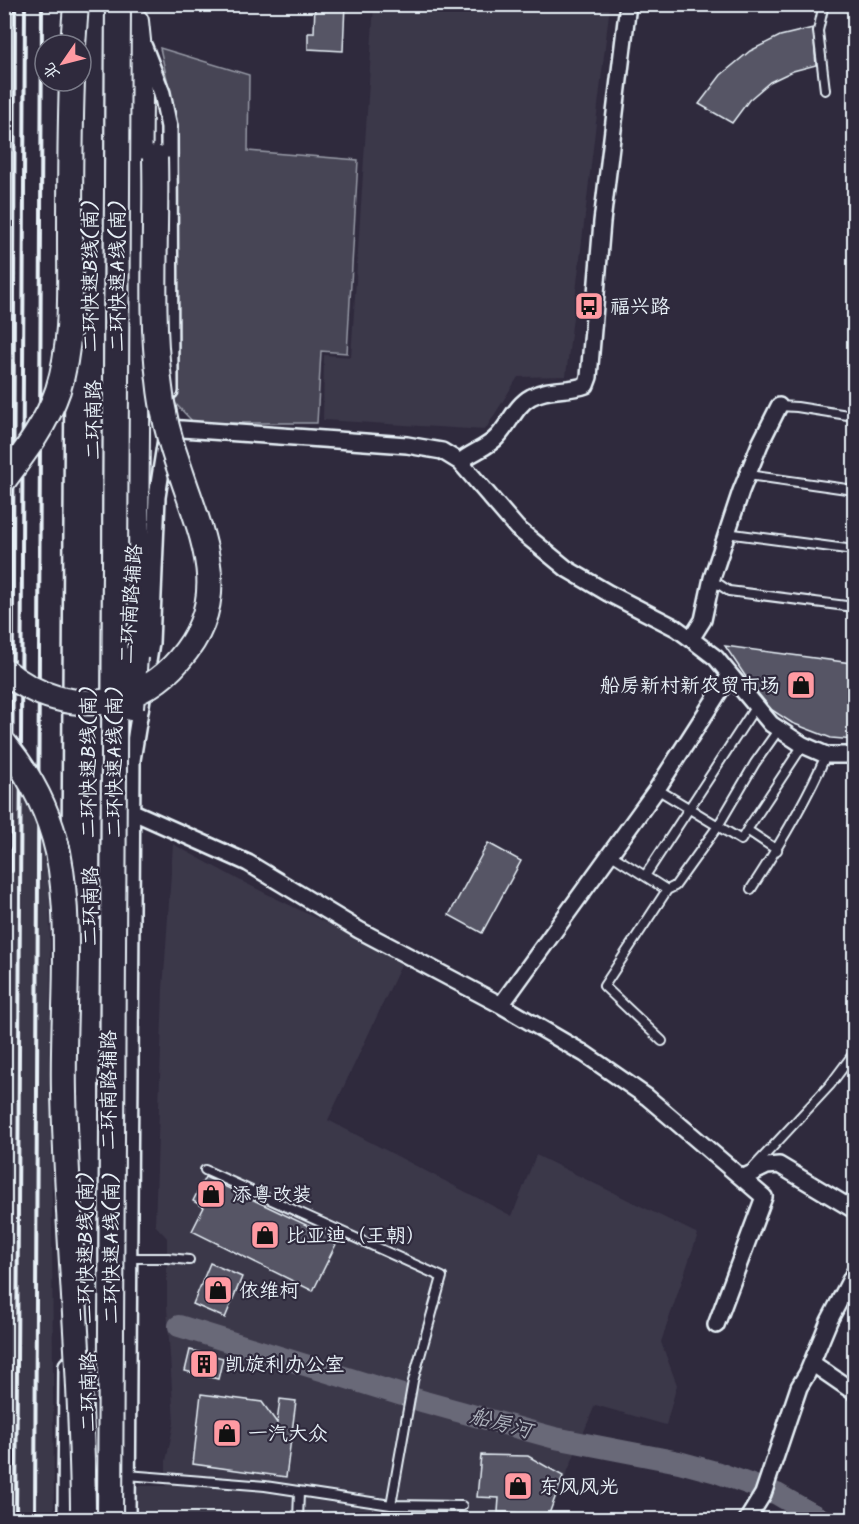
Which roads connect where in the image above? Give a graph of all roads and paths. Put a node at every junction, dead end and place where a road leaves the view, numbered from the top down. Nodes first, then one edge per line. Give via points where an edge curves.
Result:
1 (76, 4) edge
2 (94, 4) edge
3 (116, 4) edge
4 (628, 4) edge
5 (824, 4) edge
6 (136, 19) edge
7 (75, 33) edge
8 (825, 90) dead end
9 (73, 93) edge
10 (73, 93) edge
11 (147, 158) junction
12 (114, 164) junction
13 (779, 406) joint
14 (855, 416) edge
15 (168, 428) junction
16 (460, 462) junction
17 (748, 475) junction
18 (4, 480) edge
19 (855, 490) edge
20 (726, 533) junction
21 (855, 550) edge
22 (711, 584) junction
23 (855, 607) edge
24 (691, 639) junction
25 (4, 670) edge
26 (730, 675) junction
27 (756, 706) junction
28 (779, 729) junction
29 (4, 743) edge
30 (803, 745) junction
31 (826, 755) junction
32 (855, 755) edge
33 (657, 789) junction
34 (690, 809) junction
35 (111, 810) junction
36 (718, 826) junction
37 (747, 830) junction
38 (777, 850) junction
39 (610, 854) junction
40 (645, 876) junction
41 (752, 889) dead end
42 (667, 890) junction
43 (501, 1005) junction
44 (662, 1041) dead end
45 (855, 1053) edge
46 (205, 1170) dead end
47 (742, 1178) junction
48 (855, 1210) edge
49 (129, 1258) junction
50 (189, 1260) dead end
51 (855, 1273) edge
52 (716, 1325) dead end
53 (812, 1363) junction
54 (855, 1392) edge
55 (127, 1475) junction
56 (299, 1492) junction
57 (391, 1505) junction
58 (462, 1506) dead end
59 (80, 1517) edge
60 (108, 1520) edge
61 (127, 1520) edge
62 (298, 1520) edge
63 (747, 1520) edge

1 - 7 main road, bridge
2 - 35 main road, 二环南路
2 - 59 main road, 二环快速B线(南), bridge
3 - 12 main road, 二环南路
3 - 35 main road, 二环快速A线(南), bridge
4 - 16 street via 602,222 589,377 586,385 575,389 545,391 530,397 499,436
5 - 8 lane via 818,31
6 - 11 main road via 152,126
6 - 12 main road
6 - 15 street, 二环南路辅路 via 162,93 169,127
9 - 59 street, 二环南路辅路
10 - 18 main road, bridge via 69,295 62,377 36,435
11 - 25 main road, bridge via 159,381 171,441 206,548 210,578 207,609 197,636 176,664 146,688 121,698 93,703 63,699 33,689
11 - 35 main road, bridge via 135,669
12 - 35 main road, 二环南路
13 - 14 lane
13 - 17 street
15 - 16 street via 407,445 442,451
15 - 35 street, 二环南路辅路 via 157,504 151,643 132,749
16 - 24 street via 517,528 557,561
17 - 19 lane
17 - 20 street
20 - 21 lane
20 - 22 street
22 - 23 lane via 729,591
22 - 24 street via 703,620
24 - 26 street
26 - 27 street
26 - 33 street
27 - 28 street
27 - 34 lane
28 - 30 street
28 - 36 lane
29 - 59 main road, bridge via 42,804 62,878 64,1112 82,1428
30 - 31 street
30 - 37 lane
31 - 32 street
31 - 38 lane
33 - 34 lane
33 - 39 street
34 - 36 lane
34 - 40 lane
35 - 43 street via 248,863 359,930
35 - 49 street, 二环南路辅路
35 - 59 main road, 二环南路
35 - 60 main road, 二环快速A线(南), bridge
36 - 37 lane via 741,840
36 - 42 lane via 675,886
37 - 38 lane
38 - 41 lane
39 - 40 lane
39 - 43 street
40 - 42 lane
42 - 44 lane via 604,986
43 - 47 street via 585,1054 647,1097
45 - 47 lane
46 - 57 lane via 442,1277 413,1381
47 - 48 street via 779,1165
47 - 52 street via 764,1197
49 - 50 lane
49 - 55 street, 二环南路辅路
51 - 53 street
53 - 54 street
53 - 63 street via 799,1387 763,1494
55 - 56 lane
55 - 61 street, 二环南路辅路
56 - 57 lane
56 - 62 lane
57 - 58 lane

